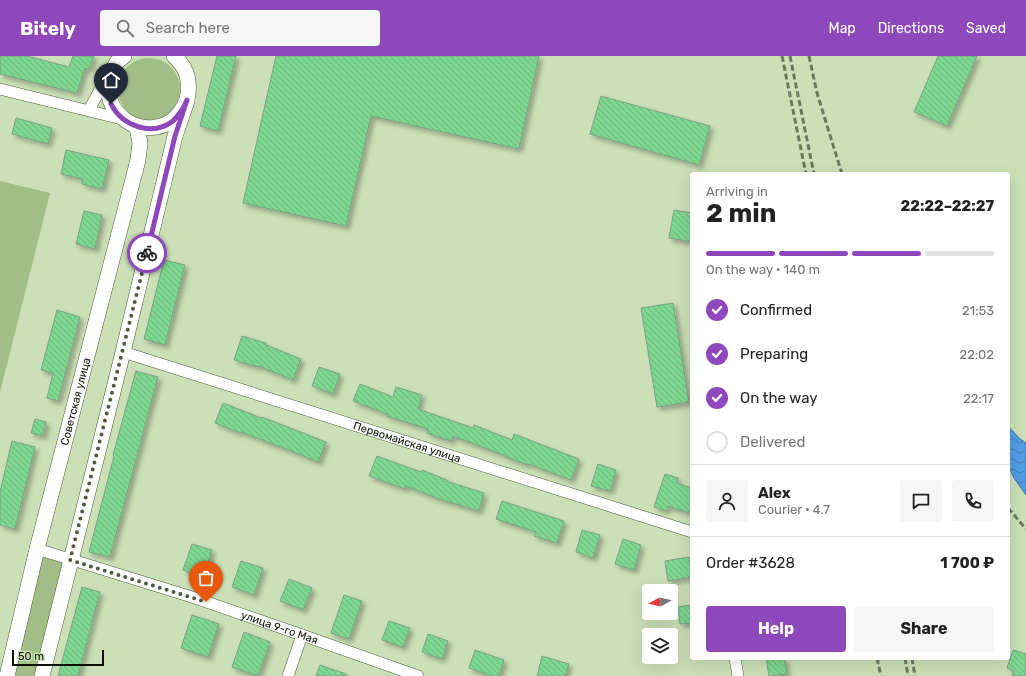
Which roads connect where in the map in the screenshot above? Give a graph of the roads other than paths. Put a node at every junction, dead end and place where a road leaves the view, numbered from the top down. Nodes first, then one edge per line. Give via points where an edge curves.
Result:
1 (174, 56) edge
2 (118, 62) edge
3 (0, 89) edge
4 (187, 100) junction
5 (89, 110) junction
6 (122, 119) junction
7 (137, 127) junction
8 (123, 352) junction
9 (690, 531) edge
10 (37, 550) junction
11 (70, 560) junction
12 (302, 634) junction
13 (734, 660) edge
14 (7, 676) edge
15 (42, 676) edge
16 (288, 676) edge
17 (418, 676) edge
18 (738, 676) edge

1 - 4 main road via 185,69 188,78
2 - 5 street
2 - 6 main road via 108,85 114,110
3 - 5 street
4 - 7 main road via 183,110 163,126
4 - 8 main road via 175,136
5 - 6 street
6 - 7 main road
7 - 10 main road, Советская улица via 140,143 138,160
8 - 9 street, Первомайская улица
8 - 11 main road
10 - 11 street, улица 9-го Мая
10 - 14 main road, Советская улица
11 - 12 street, улица 9-го Мая
11 - 15 main road
12 - 16 street
12 - 17 street, улица 9-го Мая
13 - 18 street

